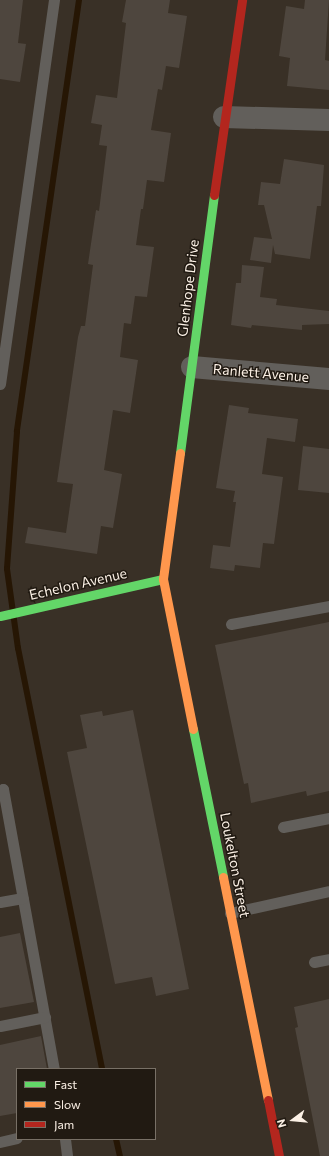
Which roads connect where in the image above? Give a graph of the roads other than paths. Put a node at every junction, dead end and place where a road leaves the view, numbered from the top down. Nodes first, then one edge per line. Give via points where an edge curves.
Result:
1 (54, 0) edge
2 (242, 0) edge
3 (224, 117) junction
4 (329, 120) edge
5 (192, 367) junction
6 (329, 379) edge
7 (0, 384) edge
8 (163, 579) junction
9 (329, 606) edge
10 (0, 616) edge
11 (231, 624) dead end
12 (0, 790) edge
13 (329, 818) edge
14 (283, 827) dead end
15 (329, 891) edge
16 (23, 898) junction
17 (0, 902) edge
18 (230, 913) junction
19 (329, 959) edge
20 (314, 962) dead end
21 (45, 1017) junction
22 (0, 1026) edge
23 (54, 1068) edge
24 (16, 1138) edge
25 (65, 1140) edge
26 (0, 1142) edge
27 (68, 1156) edge
28 (279, 1156) edge

1 - 7 lane
2 - 3 street, Glenhope Drive
3 - 4 street
3 - 5 street, Glenhope Drive
5 - 6 street, Ranlett Avenue
5 - 8 street, Glenhope Drive
8 - 10 street, Echelon Avenue
8 - 18 street, Loukelton Street
9 - 11 lane
12 - 16 lane via 3,790
13 - 14 lane
15 - 18 lane
16 - 17 lane
16 - 21 lane
18 - 28 street, Loukelton Street
19 - 20 lane
21 - 22 lane
21 - 23 lane
24 - 26 lane
25 - 27 lane

